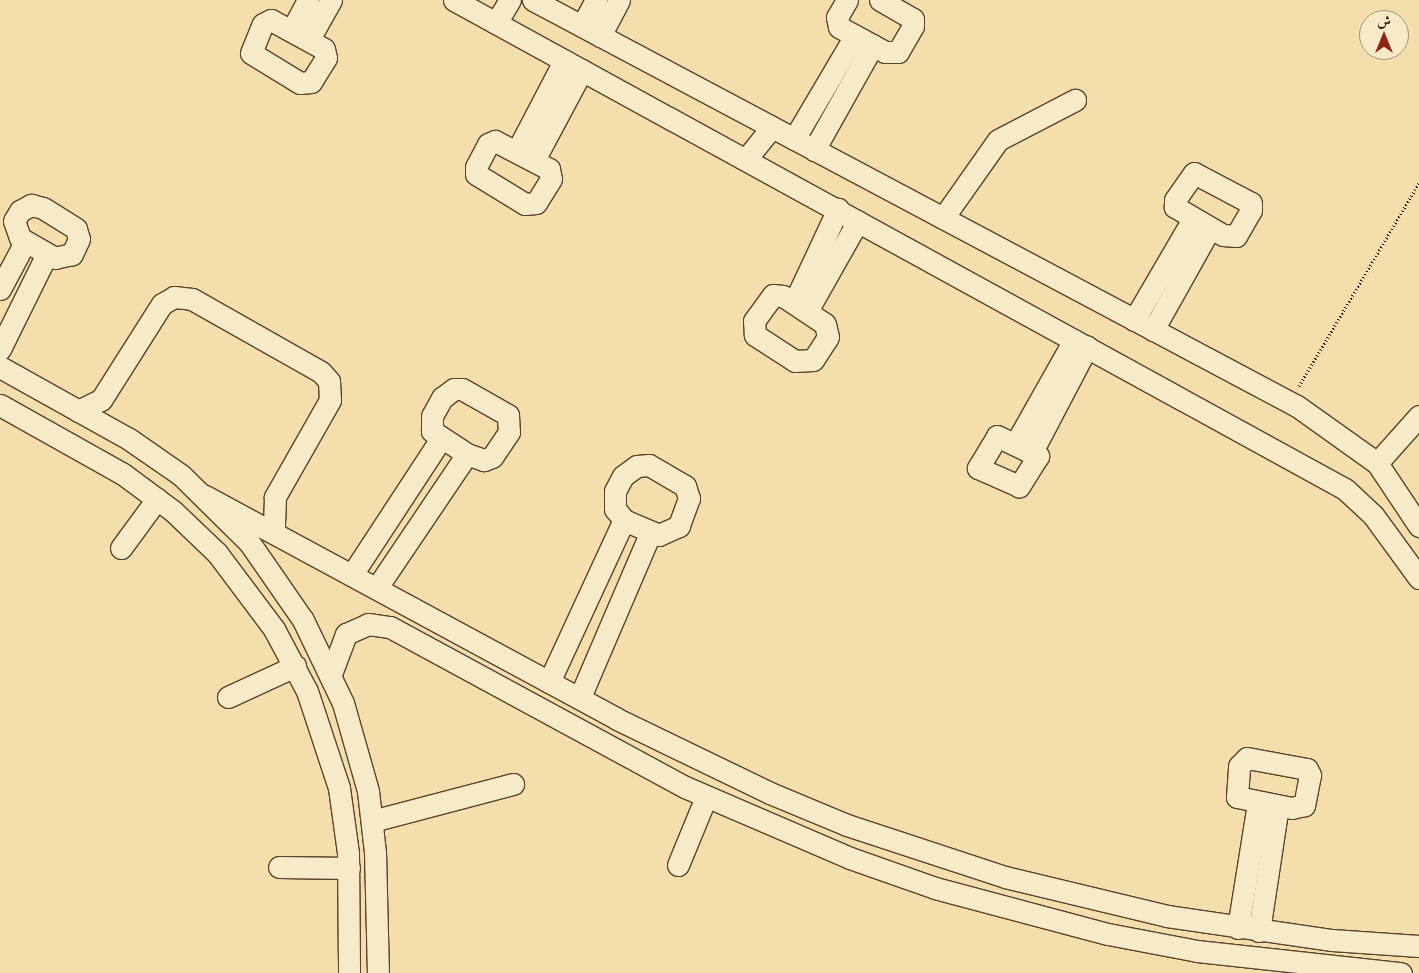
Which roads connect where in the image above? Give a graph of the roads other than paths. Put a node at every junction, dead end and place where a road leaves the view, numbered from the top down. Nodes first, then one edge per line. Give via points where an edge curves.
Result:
1 (308, 0) edge
2 (331, 0) edge
3 (454, 0) edge
4 (510, 0) edge
5 (533, 0) edge
6 (596, 0) edge
7 (619, 0) edge
8 (847, 0) edge
9 (880, 0) edge
10 (496, 23) junction
11 (591, 31) junction
12 (864, 40) junction
13 (573, 65) junction
14 (1075, 100) dead end
15 (772, 127) junction
16 (794, 139) junction
17 (814, 150) junction
18 (525, 155) dead end
19 (746, 159) junction
20 (838, 209) junction
21 (943, 218) junction
22 (858, 222) junction
23 (25, 242) junction
24 (47, 254) junction
25 (0, 289) edge
26 (1134, 320) junction
27 (1153, 330) junction
28 (1081, 344) junction
29 (0, 349) edge
30 (0, 368) edge
31 (0, 405) edge
32 (78, 411) junction
33 (1419, 416) edge
34 (440, 440) junction
35 (1024, 447) dead end
36 (467, 454) junction
37 (1377, 463) junction
38 (205, 496) junction
39 (158, 498) junction
40 (624, 520) junction
41 (1419, 526) edge
42 (274, 531) junction
43 (650, 534) junction
44 (121, 548) dead end
45 (353, 573) junction
46 (1419, 578) edge
47 (378, 586) junction
48 (295, 666) junction
49 (331, 674) junction
50 (549, 682) junction
51 (228, 697) dead end
52 (580, 697) junction
53 (617, 719) junction
54 (606, 746) junction
55 (513, 784) dead end
56 (706, 797) junction
57 (1268, 804) dead end
58 (372, 821) junction
59 (678, 865) dead end
60 (279, 867) dead end
61 (349, 868) junction
62 (1248, 929) junction
63 (1419, 946) edge
64 (349, 973) edge
65 (378, 973) edge
66 (1401, 973) edge

1 - 2 street via 300,35
3 - 10 street
4 - 10 street
5 - 11 street
6 - 11 street
7 - 11 street
8 - 12 street via 838,24
9 - 12 street via 910,17 913,26 898,52 889,53
10 - 13 street
11 - 15 street
12 - 16 street
12 - 17 street
13 - 18 street
13 - 19 street
14 - 21 street via 998,140
15 - 16 street
15 - 19 street
16 - 17 street
17 - 21 street
19 - 20 street
20 - 22 street
20 - 22 street via 801,307
21 - 26 street
22 - 28 street
23 - 24 street
23 - 24 street via 16,233 14,222 25,207 43,208 72,225 79,239 76,250 61,258
23 - 25 street
24 - 29 street
26 - 27 street
26 - 27 street via 1202,223
27 - 37 street via 1297,406
28 - 35 street
28 - 46 street via 1345,489 1373,515
30 - 32 street
31 - 39 street via 117,470
32 - 38 street via 156,456
32 - 42 street via 101,400 162,304 174,297 192,299 321,372 329,381 330,400 275,497
33 - 37 street
34 - 36 street
34 - 36 street via 432,430 432,416 442,398 454,389 462,389 508,415 510,432 499,452 484,460
34 - 45 street
36 - 47 street
37 - 41 street
38 - 42 street
38 - 49 street via 269,568
39 - 44 street
39 - 48 street via 196,531 236,576
40 - 43 street
40 - 43 street via 615,509 615,491 629,470 649,464 685,486 689,498 679,526 670,532
40 - 50 street
42 - 45 street
43 - 52 street
45 - 47 street
47 - 50 street
48 - 51 street
48 - 61 street via 331,757 345,820
49 - 54 street via 346,634 368,624 390,627
49 - 58 street via 353,732
50 - 52 street
52 - 53 street
53 - 54 street
53 - 62 street via 770,793 925,853 1086,898
54 - 56 street
55 - 58 street
56 - 59 street
56 - 66 street via 850,858 1021,913 1197,951
57 - 62 street
58 - 65 street
60 - 61 street
61 - 64 street
62 - 63 street

